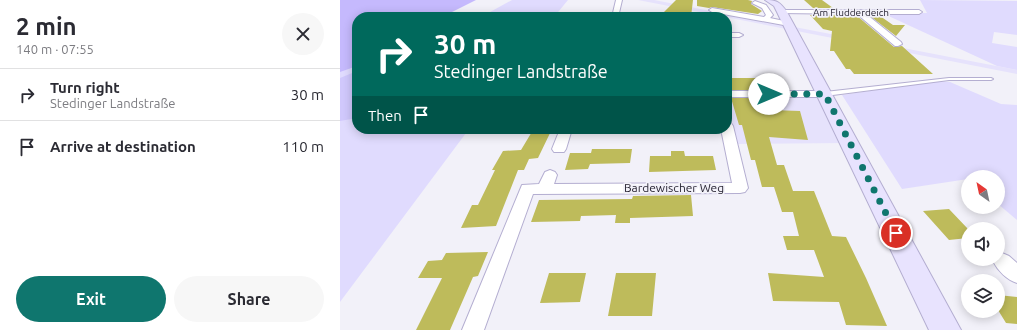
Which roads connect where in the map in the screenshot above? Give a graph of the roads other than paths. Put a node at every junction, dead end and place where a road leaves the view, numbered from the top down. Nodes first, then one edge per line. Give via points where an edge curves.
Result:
1 (619, 0) edge
2 (712, 10) dead end
3 (617, 12) edge
4 (772, 12) edge
5 (859, 12) junction
6 (919, 12) dead end
7 (732, 35) edge
8 (739, 35) dead end
9 (898, 44) dead end
10 (990, 79) dead end
11 (732, 94) edge
12 (825, 94) junction
13 (564, 134) edge
14 (729, 134) edge
15 (559, 149) dead end
16 (1005, 264) edge
17 (1017, 275) edge
18 (473, 330) edge
19 (946, 330) edge

1 - 3 street
2 - 4 street, Am Fludderdeich
4 - 5 street, Am Fludderdeich
4 - 12 main road
5 - 6 street, Am Fludderdeich
5 - 9 street
7 - 8 street
10 - 12 lane via 949,79
11 - 12 street
12 - 19 main road
13 - 15 street
14 - 18 street, Bardewischer Weg via 740,188 547,182 527,189
16 - 17 street

